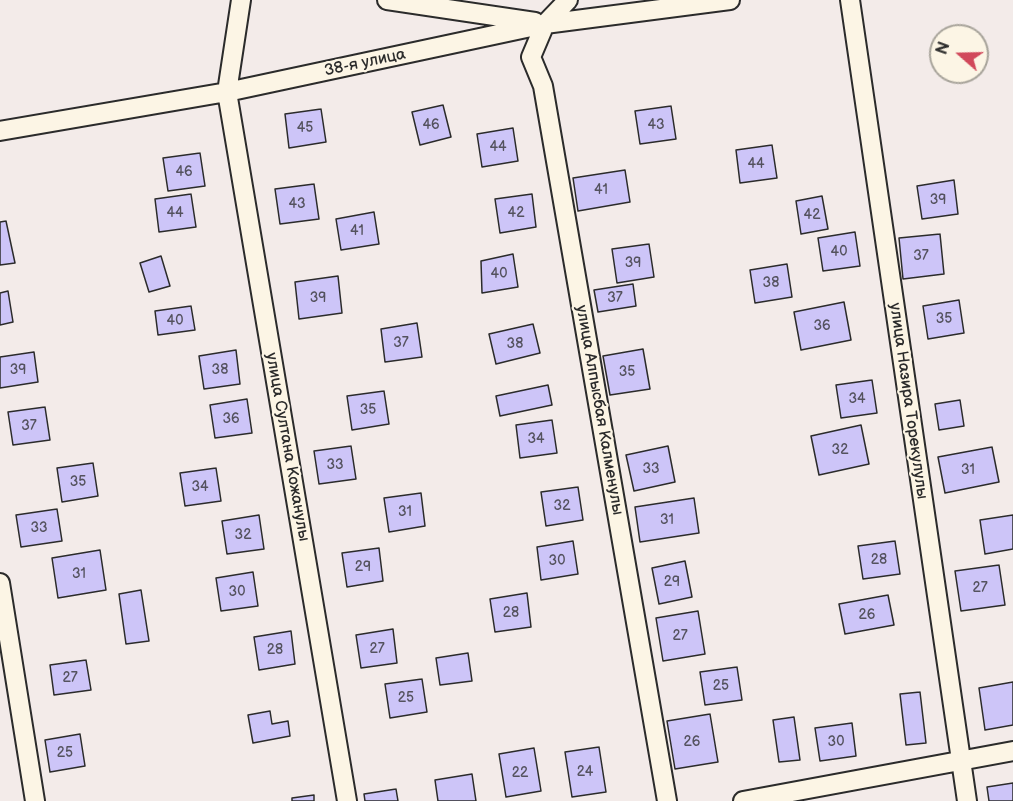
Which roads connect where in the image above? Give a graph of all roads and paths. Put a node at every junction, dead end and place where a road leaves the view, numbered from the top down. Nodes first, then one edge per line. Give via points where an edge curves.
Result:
1 (241, 0) edge
2 (387, 0) edge
3 (568, 0) edge
4 (730, 0) edge
5 (850, 0) edge
6 (546, 24) junction
7 (227, 92) junction
8 (0, 131) edge
9 (0, 583) edge
10 (1013, 751) edge
11 (959, 760) junction
12 (35, 801) edge
13 (347, 801) edge
14 (667, 801) edge
15 (743, 801) edge
16 (967, 801) edge

1 - 7 street, улица Султана Кожанулы
2 - 6 street
3 - 6 street, улица Алпысбая Калменулы
4 - 6 street, 38-я улица
5 - 11 street, улица Назира Торекулулы
6 - 7 street, 38-я улица
6 - 14 street, улица Алпысбая Калменулы via 531,57 543,86
7 - 8 street, 38-я улица
7 - 13 street, улица Султана Кожанулы
9 - 12 street
10 - 11 street
11 - 15 street
11 - 16 street, улица Назира Торекулулы

